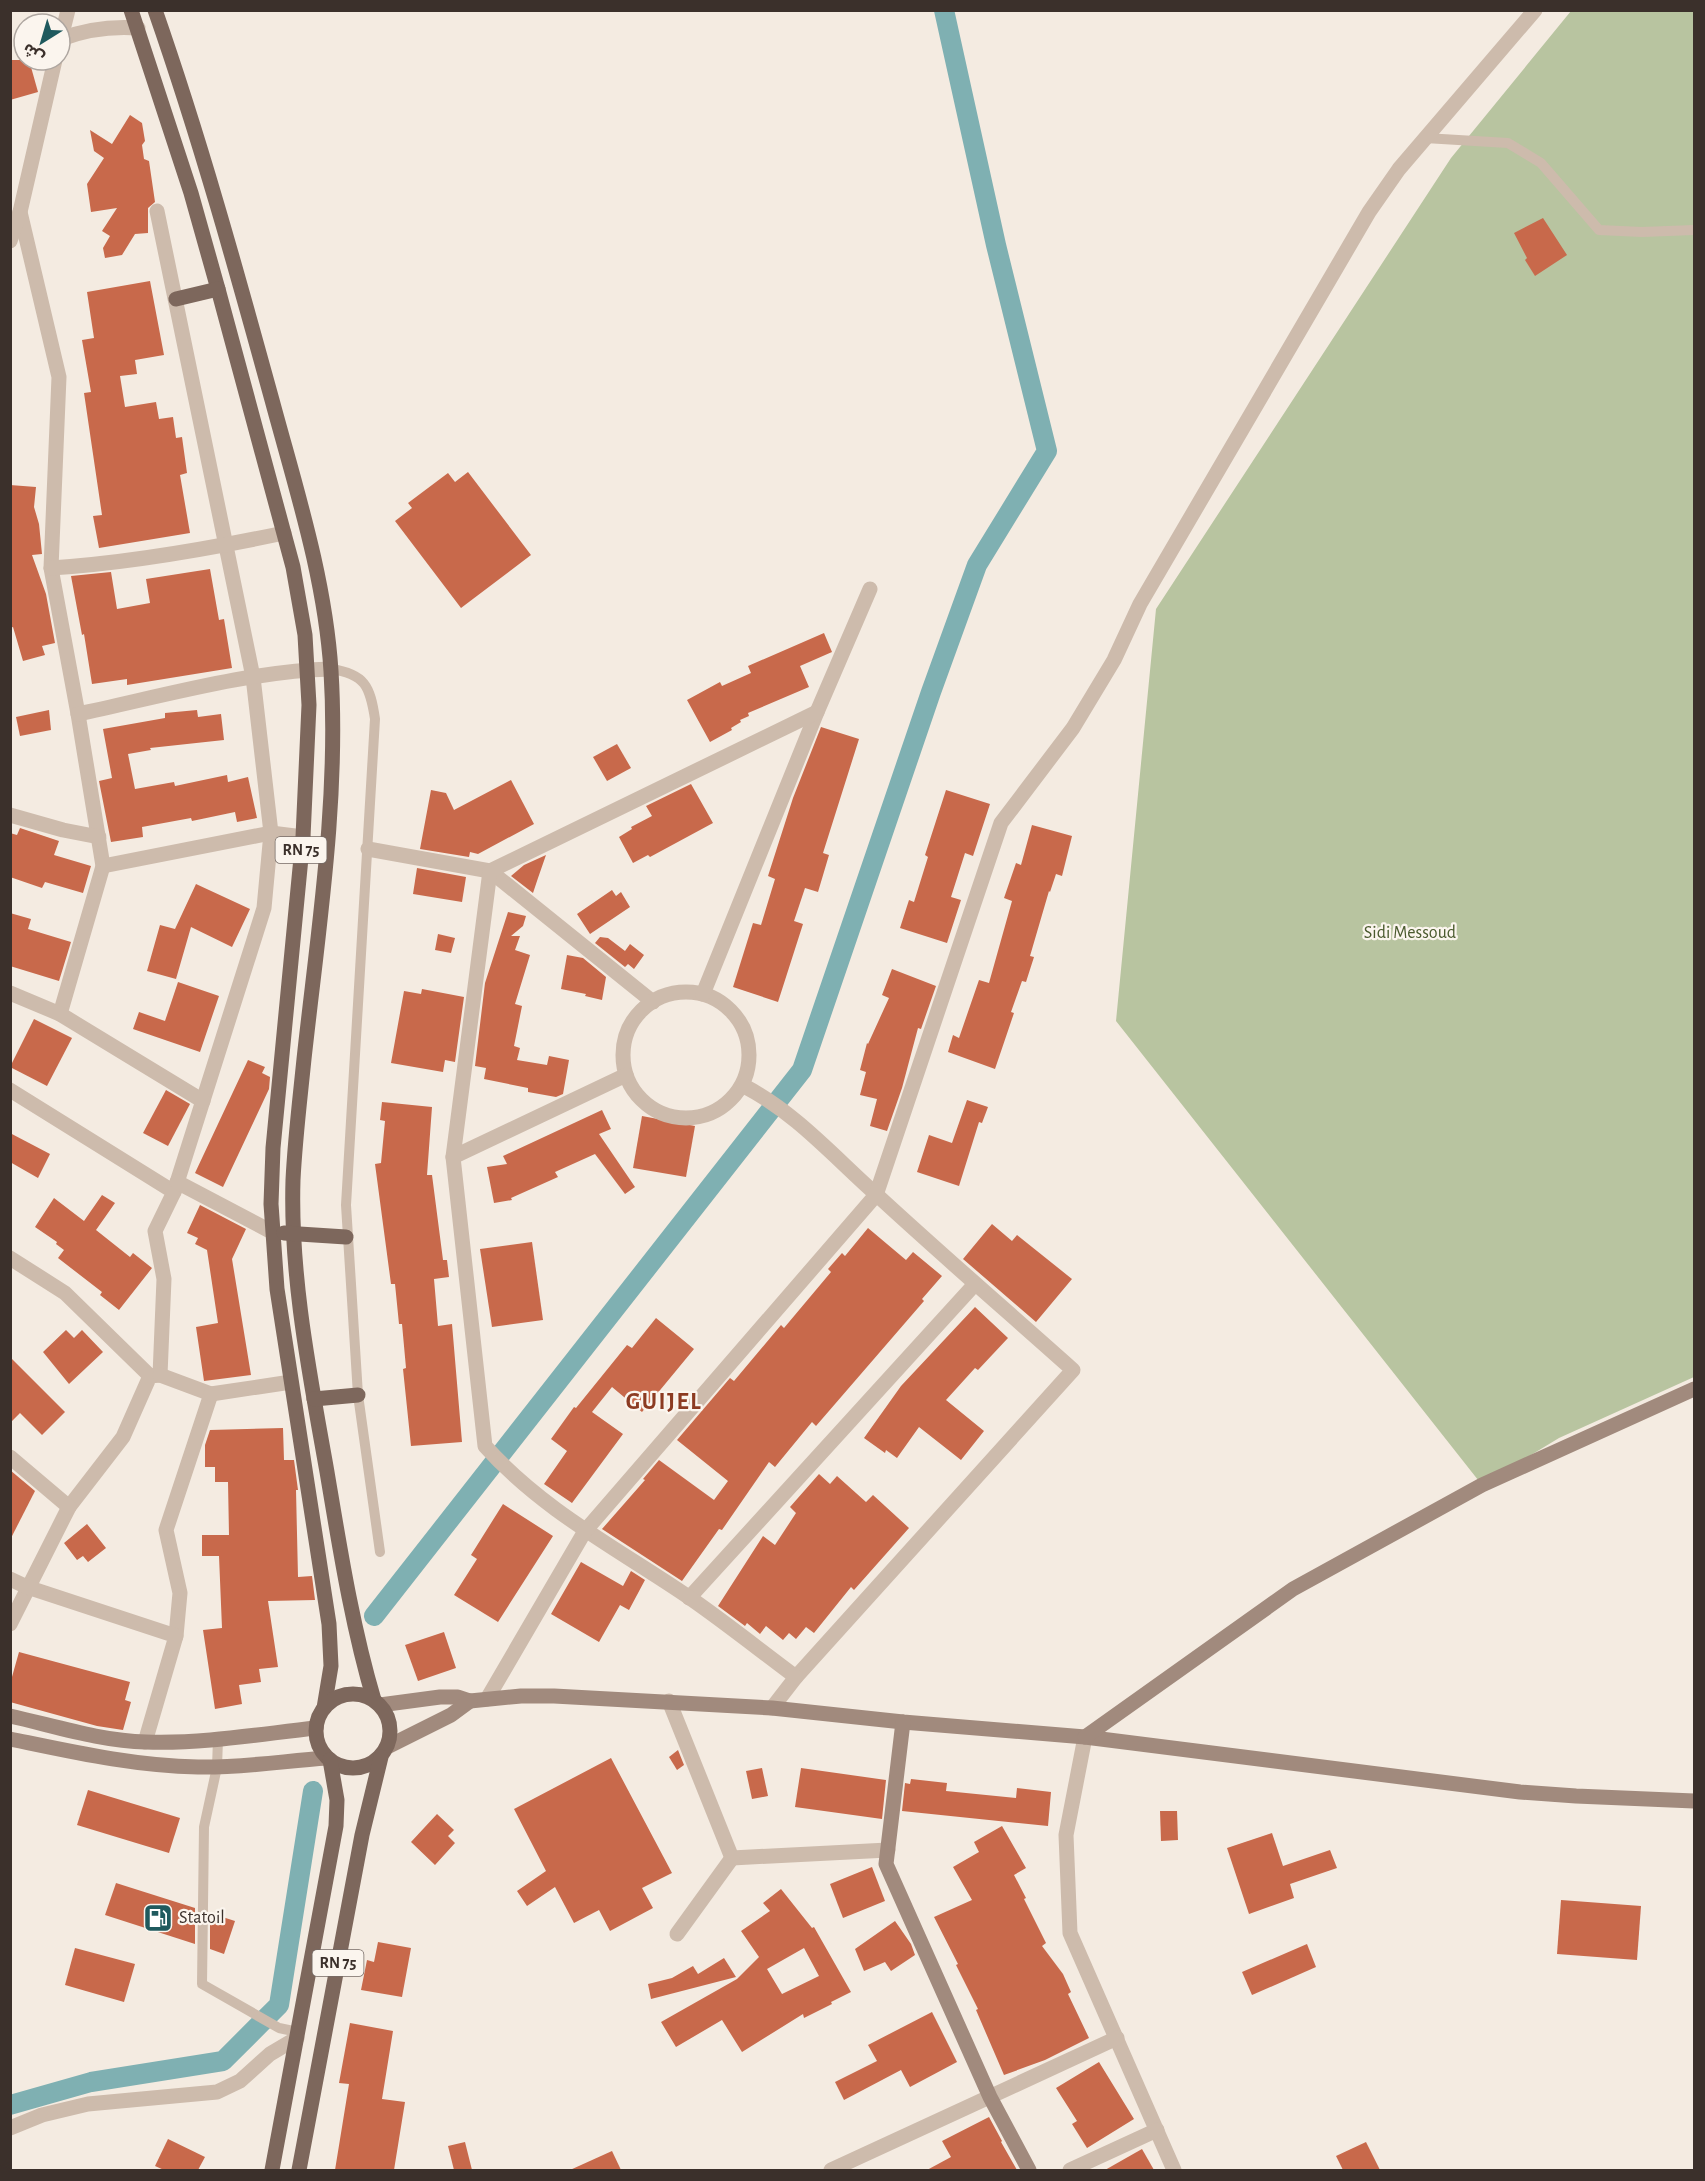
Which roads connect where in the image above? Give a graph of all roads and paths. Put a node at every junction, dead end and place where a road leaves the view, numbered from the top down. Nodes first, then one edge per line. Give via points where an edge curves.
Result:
1 (131, 10) edge
2 (155, 10) edge
3 (1535, 10) edge
4 (138, 28) junction
5 (72, 36) edge
6 (52, 72) edge
7 (183, 92) junction
8 (160, 96) junction
9 (1425, 138) junction
10 (157, 211) dead end
11 (20, 212) junction
12 (1695, 230) edge
13 (10, 241) edge
14 (218, 289) junction
15 (176, 298) junction
16 (285, 533) junction
17 (228, 545) junction
18 (51, 568) junction
19 (870, 589) dead end
20 (308, 669) junction
21 (331, 669) junction
22 (254, 677) junction
23 (817, 712) junction
24 (78, 714) junction
25 (10, 815) edge
26 (271, 833) junction
27 (99, 837) junction
28 (303, 837) junction
29 (368, 849) junction
30 (103, 866) junction
31 (490, 871) junction
32 (10, 993) edge
33 (703, 994) junction
34 (653, 1002) junction
35 (60, 1014) junction
36 (626, 1075) junction
37 (744, 1086) junction
38 (10, 1090) edge
39 (203, 1101) junction
40 (453, 1157) junction
41 (175, 1187) junction
42 (876, 1195) junction
43 (272, 1232) junction
44 (294, 1234) junction
45 (346, 1237) junction
46 (10, 1258) edge
47 (975, 1284) junction
48 (155, 1376) junction
49 (291, 1382) junction
50 (1695, 1389) edge
51 (211, 1394) junction
52 (358, 1395) junction
53 (314, 1399) junction
54 (10, 1457) edge
55 (69, 1507) junction
56 (585, 1531) junction
57 (380, 1552) dead end
58 (10, 1580) edge
59 (27, 1587) junction
60 (689, 1598) junction
61 (10, 1624) edge
62 (176, 1636) junction
63 (796, 1677) junction
64 (487, 1699) junction
65 (470, 1701) junction
66 (669, 1701) junction
67 (377, 1703) junction
68 (324, 1708) junction
69 (772, 1708) junction
70 (10, 1716) edge
71 (903, 1722) junction
72 (316, 1728) junction
73 (1085, 1737) junction
74 (218, 1739) junction
75 (10, 1740) edge
76 (145, 1742) junction
77 (384, 1752) junction
78 (328, 1759) junction
79 (217, 1767) junction
80 (1695, 1801) edge
81 (888, 1850) junction
82 (732, 1858) junction
83 (677, 1934) dead end
84 (297, 2035) junction
85 (1117, 2038) junction
86 (990, 2097) junction
87 (10, 2128) edge
88 (1157, 2130) junction
89 (272, 2170) edge
90 (299, 2170) edge
91 (831, 2170) edge
92 (1029, 2170) edge
93 (1070, 2170) edge
94 (1174, 2170) edge

1 - 4 main road, RN 75
2 - 7 main road, RN 75
3 - 9 street
4 - 5 street via 108,27
4 - 8 main road, RN 75
6 - 11 street
7 - 8 main road
7 - 21 main road, RN 75 via 307,530 323,599
8 - 14 main road, RN 75
9 - 12 lane via 1508,143 1541,163 1599,230
9 - 42 street via 1369,212 1140,604 1114,660 1073,728 1001,823
10 - 15 street
11 - 13 street
11 - 18 street via 59,376
14 - 15 main road
14 - 16 main road, RN 75
15 - 17 street
16 - 17 street
16 - 20 main road, RN 75 via 300,601
17 - 18 street via 90,566
17 - 22 street
18 - 24 street
19 - 23 street
20 - 21 street
20 - 22 street
20 - 28 main road, RN 75
21 - 29 lane via 348,671 359,678 367,687 373,708
21 - 44 main road, RN 75 via 328,839 295,1149
22 - 24 street
22 - 26 street
23 - 31 street
23 - 33 street
24 - 27 street
25 - 27 street
26 - 28 street
26 - 30 street
26 - 39 street via 264,908
27 - 30 street
28 - 43 main road, RN 75 via 273,1148
29 - 31 street
29 - 45 lane
30 - 35 street
31 - 34 street
31 - 40 street
32 - 35 street
33 - 34 street via 682,992
33 - 37 street via 722,1003 746,1035 750,1054
34 - 36 street via 630,1024 623,1045
35 - 39 street
36 - 37 street via 644,1102 662,1114 682,1119 703,1117 723,1107
36 - 40 street
37 - 42 street via 798,1122
38 - 41 street
39 - 41 street
40 - 56 street via 485,1446 513,1474
41 - 43 street
41 - 48 street via 155,1230 164,1280
42 - 47 street
42 - 56 street
43 - 44 main road
43 - 49 main road, RN 75
44 - 45 main road
44 - 53 main road, RN 75
45 - 52 lane
46 - 48 street via 65,1293
47 - 60 street
47 - 63 street via 1073,1370
48 - 51 street
48 - 55 street via 123,1437
49 - 51 street
49 - 68 main road, RN 75 via 329,1624 331,1666
50 - 73 main road via 1482,1485 1293,1589
51 - 62 street via 166,1530 180,1593
52 - 53 main road
52 - 57 lane
53 - 67 main road, RN 75 via 355,1627
54 - 55 street
55 - 59 street
56 - 60 street
56 - 64 street
58 - 59 street
59 - 61 street
59 - 62 street
60 - 63 street
62 - 76 street
63 - 69 street
64 - 65 main road
64 - 66 main road via 566,1696
65 - 67 main road via 440,1697
65 - 77 main road
66 - 69 main road
66 - 82 street
67 - 68 main road via 353,1694
67 - 77 main road via 387,1714 390,1725
68 - 72 main road
69 - 71 main road
70 - 76 main road via 117,1740
71 - 73 main road
71 - 81 main road
72 - 74 main road
72 - 78 main road via 318,1744
73 - 80 main road via 1520,1792
73 - 85 street via 1066,1835 1070,1933
74 - 76 main road
74 - 79 lane
75 - 79 main road via 134,1763
77 - 78 main road via 362,1768 340,1766
77 - 90 main road, RN 75 via 362,1835
78 - 79 main road
78 - 84 main road, RN 75 via 337,1800 336,1826
79 - 84 lane via 204,1827 202,1984
81 - 82 street
81 - 86 main road via 886,1864
82 - 83 street
84 - 87 street via 240,2081 217,2092 76,2106
84 - 89 main road, RN 75
85 - 86 street
85 - 88 street
86 - 91 street
86 - 92 main road
88 - 93 street
88 - 94 street

